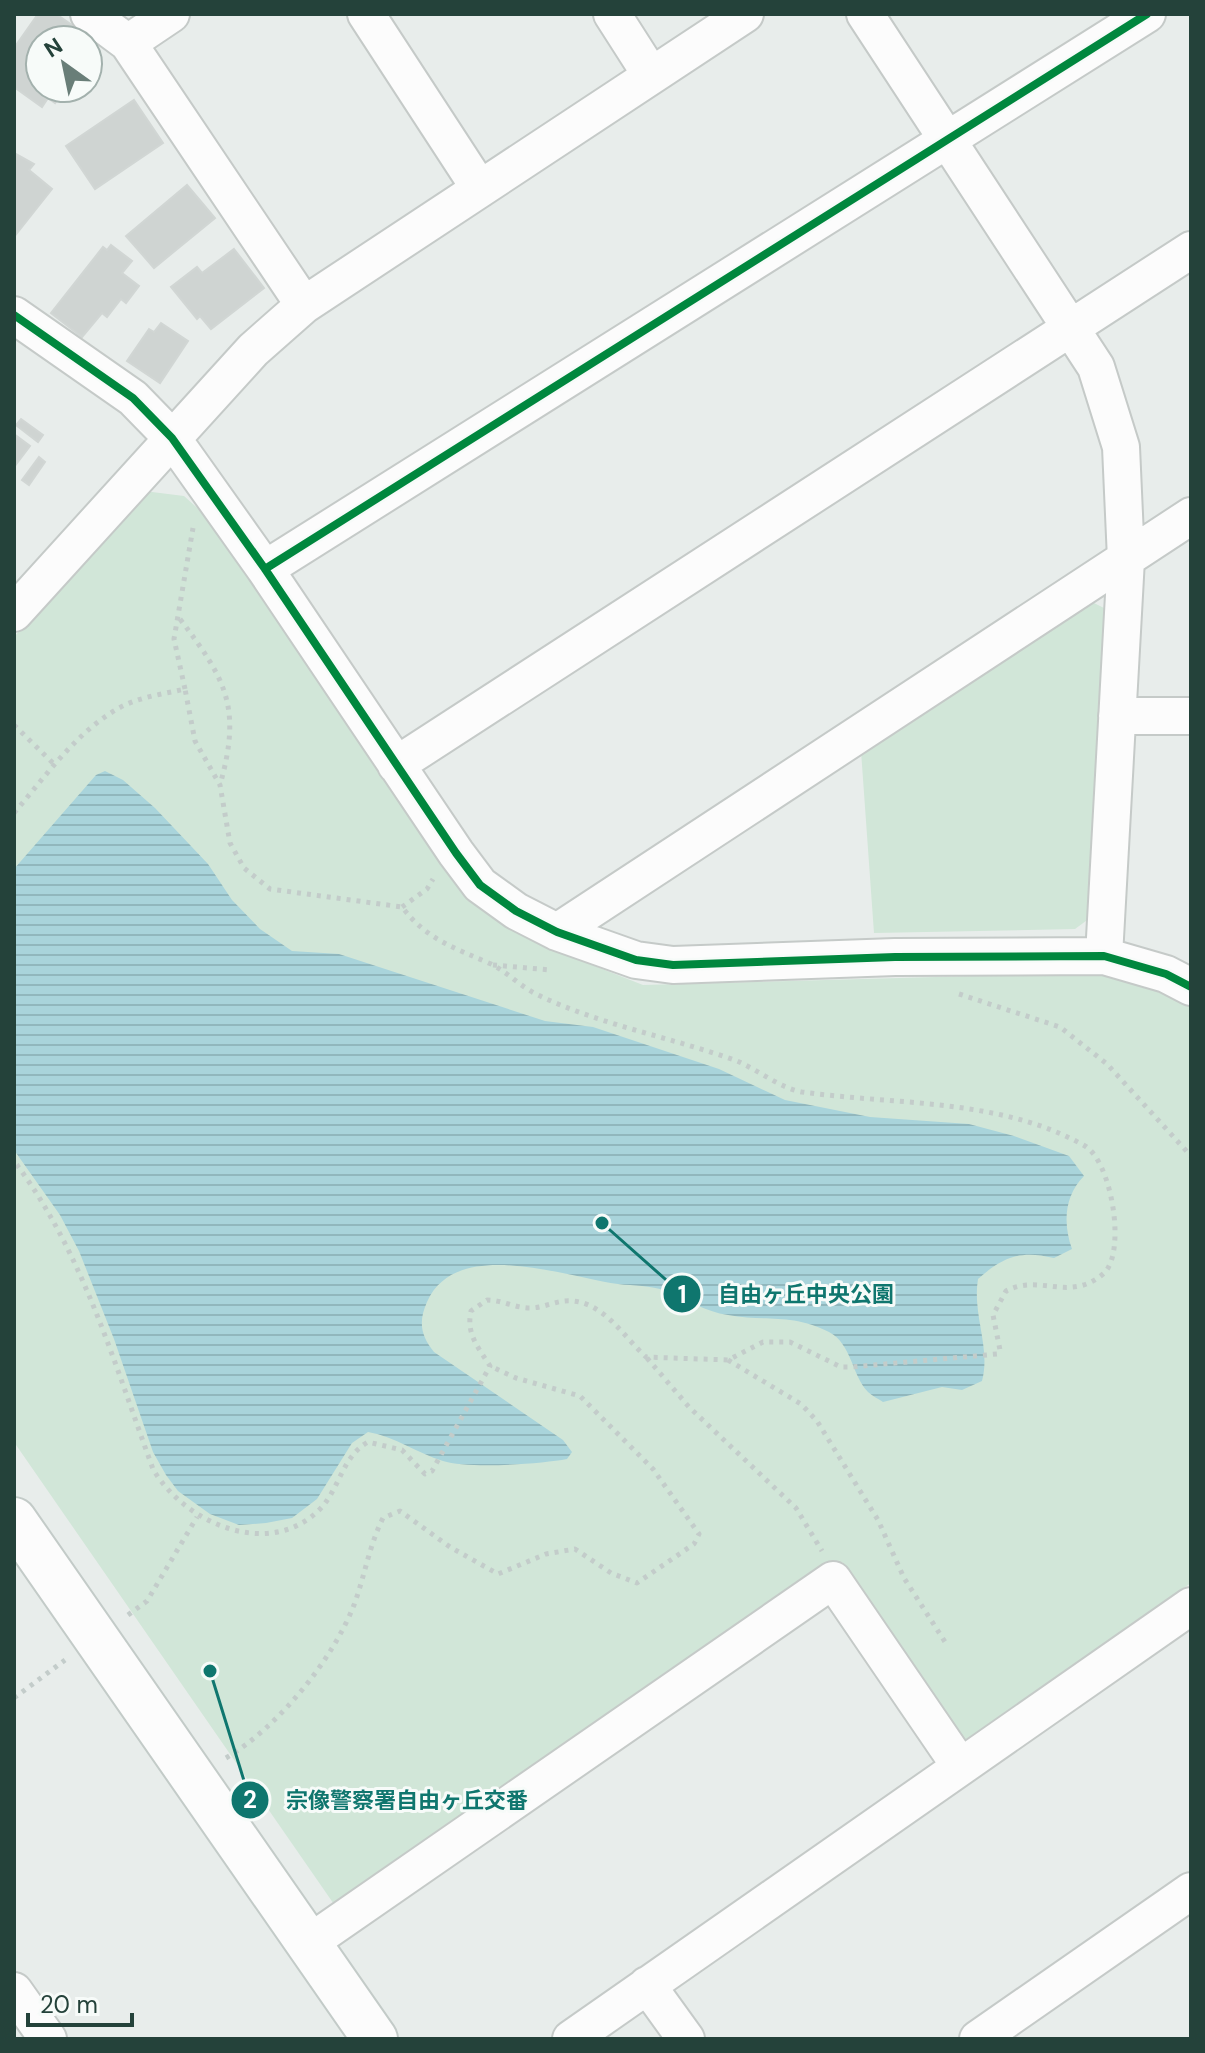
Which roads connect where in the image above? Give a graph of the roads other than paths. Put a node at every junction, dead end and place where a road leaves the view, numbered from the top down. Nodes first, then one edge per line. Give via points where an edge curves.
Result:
1 (89, 14) edge
2 (171, 14) edge
3 (366, 14) edge
4 (612, 14) edge
5 (745, 14) edge
6 (865, 14) edge
7 (1147, 14) edge
8 (128, 43) junction
9 (651, 75) junction
10 (949, 138) junction
11 (480, 189) junction
12 (1191, 250) edge
13 (304, 305) junction
14 (14, 315) edge
15 (1072, 327) junction
16 (172, 438) junction
17 (1191, 516) edge
18 (1126, 559) junction
19 (265, 569) junction
20 (14, 613) edge
21 (1117, 716) junction
22 (1191, 716) edge
23 (396, 765) junction
24 (557, 932) junction
25 (1104, 956) junction
26 (1191, 987) edge
27 (14, 1520) edge
28 (1191, 1606) edge
29 (960, 1766) junction
30 (1191, 1891) edge
31 (309, 1943) junction
32 (647, 1985) junction
33 (14, 1991) edge
34 (48, 2039) edge
35 (375, 2039) edge
36 (571, 2039) edge
37 (686, 2039) edge
38 (978, 2039) edge

1 - 8 street
2 - 8 street
3 - 11 street
4 - 9 street
5 - 9 street
6 - 10 street
7 - 10 street
8 - 13 street
9 - 11 street
10 - 15 street
10 - 19 street
11 - 13 street
12 - 15 street
13 - 16 street via 253,350
14 - 16 street via 133,398
15 - 18 street via 1096,367 1121,447
15 - 23 street
16 - 19 street
16 - 20 street
17 - 18 street
18 - 21 street
18 - 24 street
19 - 23 street
21 - 22 street
21 - 25 street
23 - 24 street via 480,885
24 - 25 street via 636,960 673,965
25 - 26 street
27 - 31 street
28 - 29 street
29 - 31 street via 833,1580
29 - 32 street
30 - 38 street
31 - 35 street
32 - 36 street
32 - 37 street
33 - 34 street

